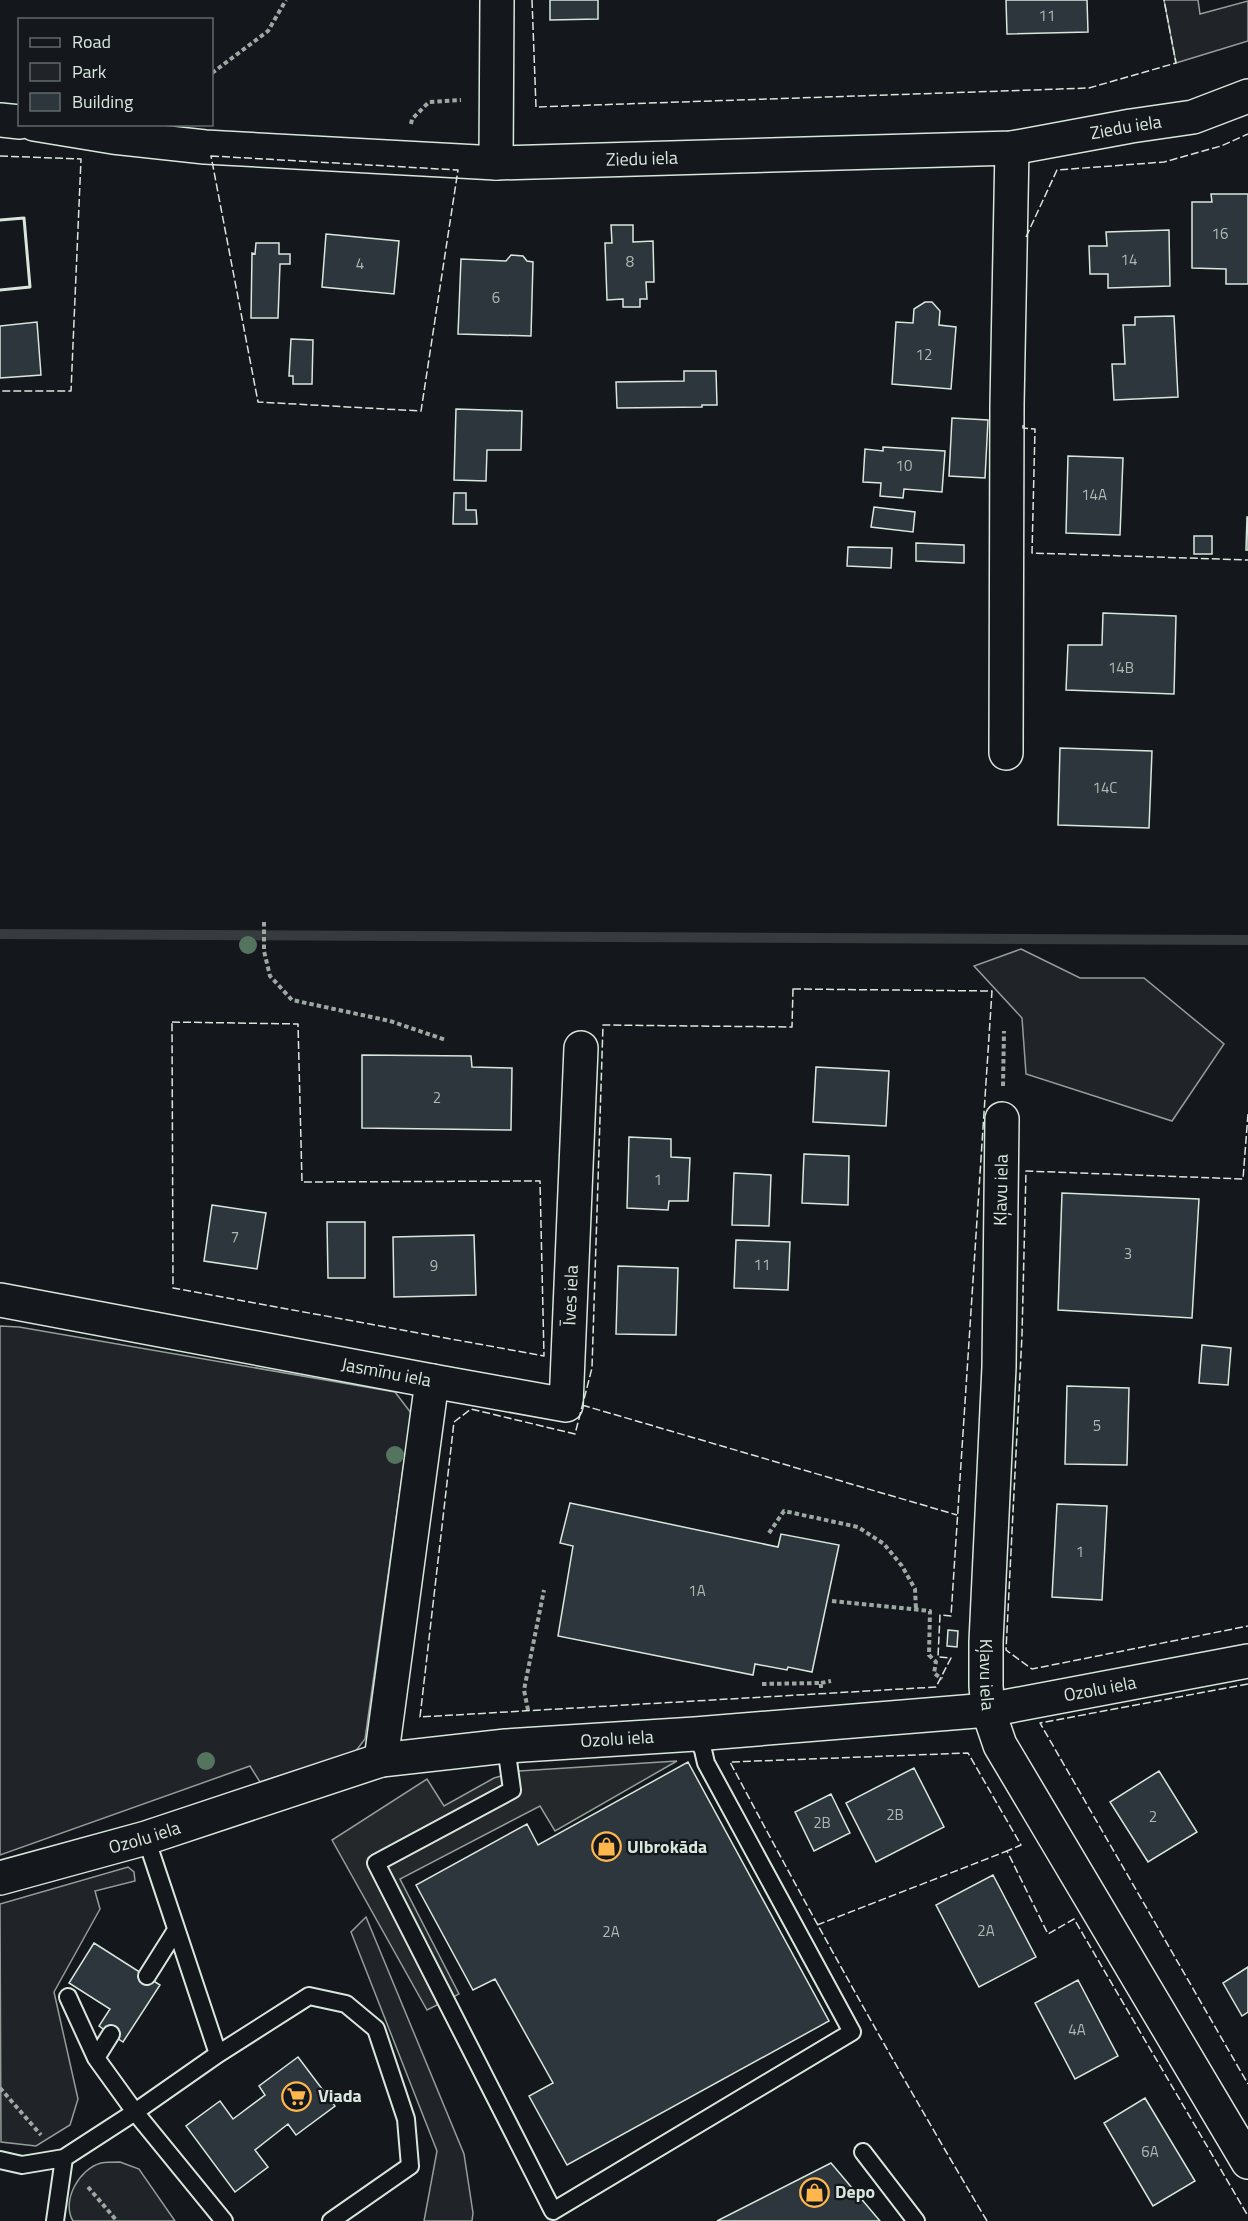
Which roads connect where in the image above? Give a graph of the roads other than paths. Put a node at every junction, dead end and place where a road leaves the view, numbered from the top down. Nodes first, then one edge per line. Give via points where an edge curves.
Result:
1 (497, 0) edge
2 (1248, 96) edge
3 (0, 120) edge
4 (18, 122) edge
5 (46, 126) edge
6 (1012, 148) junction
7 (496, 163) junction
8 (1006, 753) dead end
9 (581, 1048) dead end
10 (1002, 1119) road end
11 (0, 1300) edge
12 (432, 1381) junction
13 (1248, 1661) edge
14 (988, 1710) junction
15 (694, 1734) junction
16 (506, 1746) junction
17 (381, 1760) junction
18 (146, 1838) junction
19 (0, 1878) edge
20 (176, 1930) junction
21 (147, 1976) dead end
22 (68, 1997) dead end
23 (111, 2034) dead end
24 (218, 2054) junction
25 (96, 2058) junction
26 (135, 2112) junction
27 (863, 2152) dead end
28 (64, 2158) junction
29 (0, 2160) edge
30 (1248, 2162) edge
31 (55, 2221) edge
32 (224, 2221) edge
33 (331, 2221) edge
34 (915, 2221) edge

1 - 7 street
2 - 6 street, Ziedu iela via 1193,117
3 - 4 street
5 - 7 street, Ziedu iela via 205,147
6 - 7 street, Ziedu iela
6 - 8 street via 1006,405
9 - 12 street, Īves iela via 566,1405
10 - 14 street, Kļavu iela via 999,1367 986,1642
11 - 12 street, Jasmīnu iela
12 - 17 street, Jasmīnu iela
13 - 14 street, Ozolu iela
14 - 15 street, Ozolu iela
14 - 30 street, Kļavu iela via 1000,1745
15 - 16 street, Ozolu iela
15 - 16 lane via 852,2032 553,2211 376,1863 512,1790
16 - 17 street, Ozolu iela
17 - 18 street, Ozolu iela
18 - 19 street, Ozolu iela
18 - 20 lane
20 - 21 lane
20 - 24 lane
22 - 25 lane
23 - 25 lane
24 - 26 lane
24 - 33 lane via 309,1996 346,2004 376,2029 406,2119 410,2166
25 - 26 lane
26 - 28 lane
26 - 32 lane
27 - 34 lane
28 - 29 lane via 22,2165
28 - 31 lane

